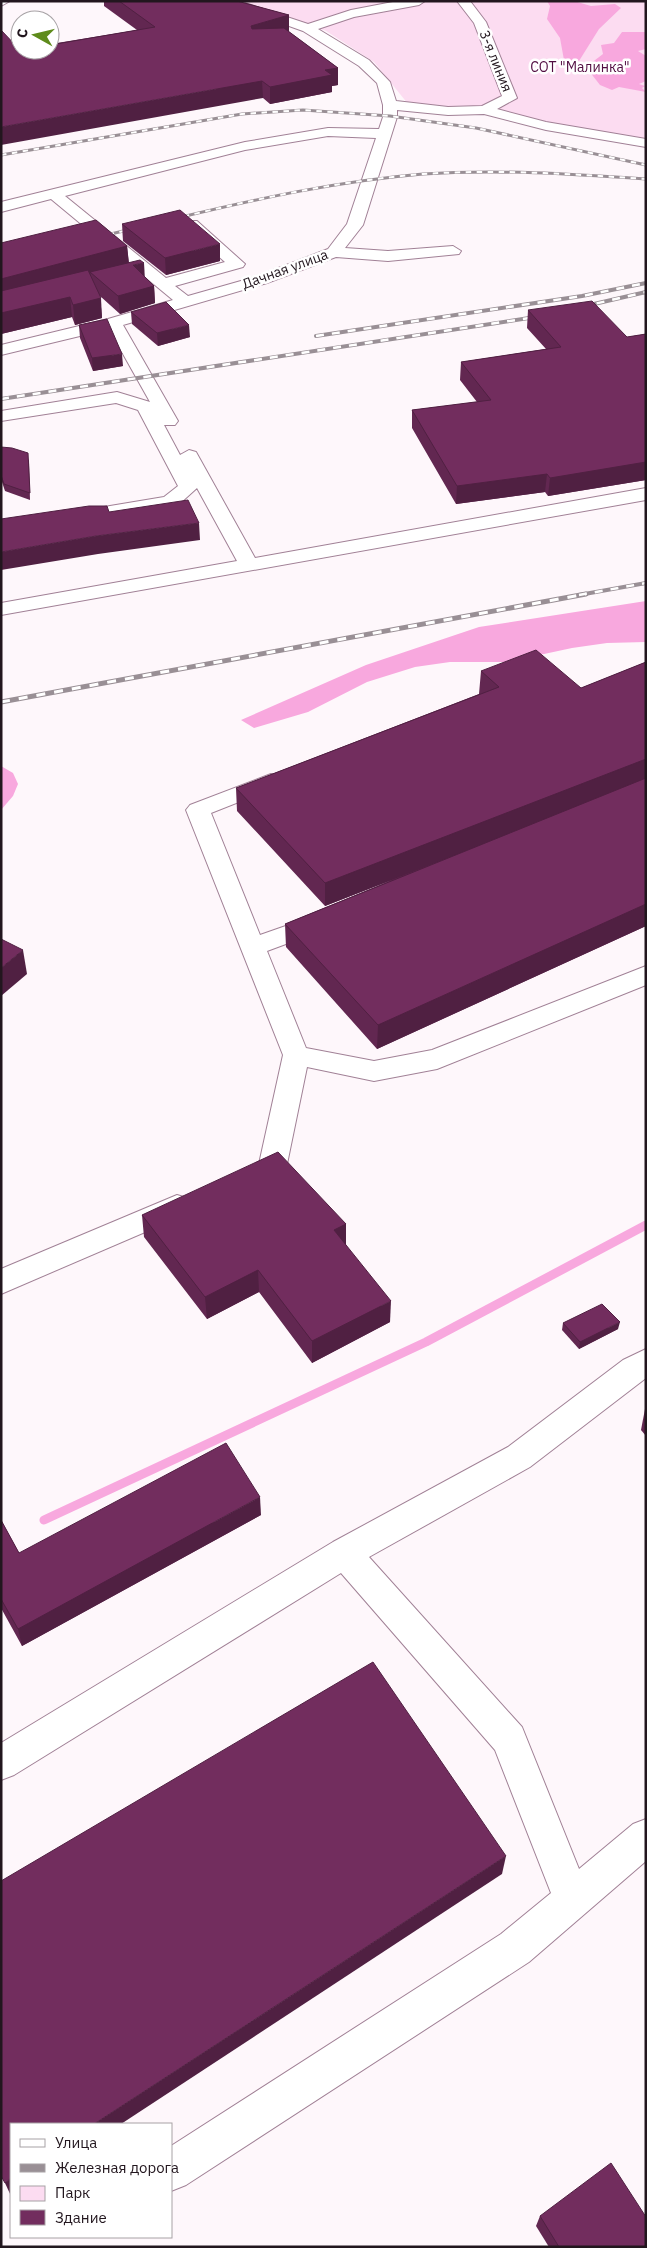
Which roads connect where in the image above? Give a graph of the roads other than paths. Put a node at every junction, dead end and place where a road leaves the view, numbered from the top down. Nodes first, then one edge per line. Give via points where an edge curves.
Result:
1 (225, 1) edge
2 (419, 1) edge
3 (463, 1) edge
4 (308, 28) junction
5 (390, 105) junction
6 (484, 110) junction
7 (384, 134) junction
8 (646, 143) edge
9 (54, 194) junction
10 (1, 207) edge
11 (188, 221) edge
12 (453, 251) dead end
13 (334, 252) junction
14 (145, 269) junction
15 (126, 274) edge
16 (163, 284) junction
17 (185, 302) junction
18 (112, 323) junction
19 (1, 350) edge
20 (1, 416) edge
21 (646, 494) edge
22 (76, 518) edge
23 (249, 565) junction
24 (1, 610) edge
25 (290, 773) edge
26 (342, 912) edge
27 (252, 947) junction
28 (645, 977) edge
29 (296, 1055) junction
30 (246, 1176) edge
31 (201, 1195) edge
32 (1, 1282) edge
33 (646, 1362) edge
34 (345, 1553) junction
35 (1, 1763) edge
36 (646, 1837) edge
37 (572, 1900) junction
38 (172, 2169) edge

1 - 4 street, Дачная улица
2 - 4 street via 351,14
3 - 6 street, 3-я линия via 480,22 510,98
4 - 5 street, Дачная улица via 364,63 383,82
5 - 6 street via 448,111
5 - 7 street, Дачная улица
6 - 8 street via 546,126
7 - 9 street via 328,132 245,146
7 - 13 street, Дачная улица via 355,225
9 - 10 street
9 - 14 street
11 - 16 street via 237,264
12 - 13 street via 388,256
13 - 17 street, Дачная улица via 261,280
14 - 15 street
14 - 16 street
16 - 17 street
17 - 18 street, Дачная улица
18 - 19 street, Дачная улица
18 - 23 street via 124,338
20 - 22 street via 117,397 145,406 188,487 170,502
21 - 23 street
23 - 24 street
25 - 27 street via 198,810
26 - 27 street
27 - 29 street
28 - 29 street via 438,1059 374,1071
29 - 30 street via 284,1159
31 - 32 street
33 - 34 street via 519,1457
34 - 35 street
34 - 37 street via 509,1739
36 - 37 street
37 - 38 street via 515,1948

